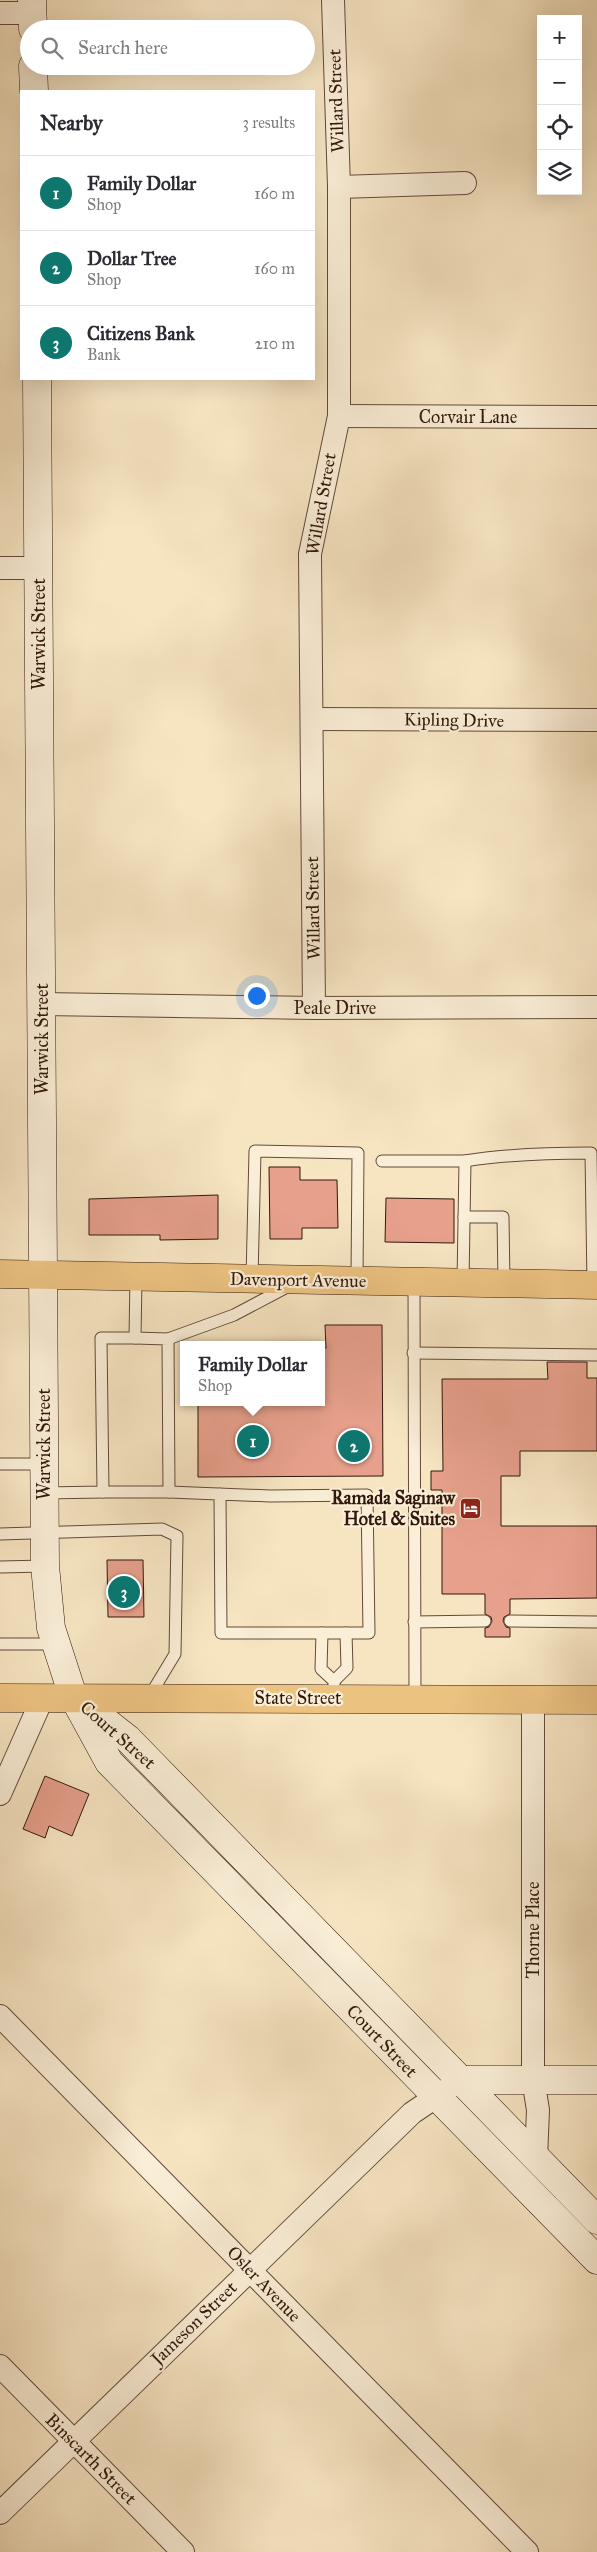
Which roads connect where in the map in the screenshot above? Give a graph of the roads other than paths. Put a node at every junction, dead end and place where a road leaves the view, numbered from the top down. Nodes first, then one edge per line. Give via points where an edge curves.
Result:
1 (333, 0) edge
2 (0, 13) edge
3 (33, 14) edge
4 (33, 75) edge
5 (34, 90) edge
6 (465, 184) dead end
7 (339, 187) junction
8 (37, 380) edge
9 (339, 416) junction
10 (597, 417) edge
11 (0, 568) edge
12 (39, 568) junction
13 (312, 719) junction
14 (597, 720) edge
15 (42, 1004) junction
16 (597, 1007) edge
17 (314, 1008) junction
18 (382, 1161) dead end
19 (465, 1162) junction
20 (464, 1217) junction
21 (0, 1274) edge
22 (43, 1275) junction
23 (136, 1277) junction
24 (252, 1279) junction
25 (302, 1280) junction
26 (357, 1281) junction
27 (414, 1282) junction
28 (464, 1283) junction
29 (504, 1283) junction
30 (595, 1285) edge
31 (135, 1338) junction
32 (168, 1339) junction
33 (413, 1353) junction
34 (597, 1355) edge
35 (0, 1464) edge
36 (44, 1464) junction
37 (103, 1492) junction
38 (170, 1492) junction
39 (44, 1493) junction
40 (220, 1494) junction
41 (0, 1534) edge
42 (44, 1534) junction
43 (45, 1566) junction
44 (0, 1567) edge
45 (485, 1621) dead end
46 (510, 1621) dead end
47 (414, 1622) junction
48 (597, 1622) edge
49 (322, 1633) junction
50 (346, 1633) junction
51 (0, 1644) edge
52 (56, 1644) junction
53 (334, 1690) junction
54 (72, 1696) junction
55 (43, 1697) junction
56 (149, 1697) junction
57 (0, 1698) edge
58 (414, 1699) junction
59 (534, 1700) junction
60 (597, 1700) edge
61 (0, 1794) edge
62 (0, 2016) edge
63 (533, 2079) junction
64 (460, 2080) junction
65 (597, 2080) edge
66 (436, 2096) junction
67 (536, 2159) junction
68 (597, 2220) edge
69 (597, 2260) edge
70 (249, 2269) junction
71 (0, 2366) edge
72 (74, 2441) junction
73 (0, 2513) edge
74 (183, 2552) edge
75 (527, 2552) edge

1 - 7 street, Willard Street
2 - 3 street
4 - 5 main road
6 - 7 street
7 - 9 street, Willard Street
8 - 12 main road, Warwick Street
9 - 10 street, Corvair Lane
9 - 13 street, Willard Street via 310,554
11 - 12 street
12 - 15 main road, Warwick Street
13 - 14 street, Kipling Drive
13 - 17 street, Willard Street
15 - 17 street, Peale Drive
15 - 22 main road, Warwick Street
16 - 17 street, Peale Drive
18 - 19 lane
19 - 20 lane
19 - 30 lane via 522,1154 591,1153
20 - 28 lane
20 - 29 lane via 503,1217
21 - 22 main road, Davenport Avenue
22 - 23 main road, Davenport Avenue
22 - 36 main road, Warwick Street
23 - 24 main road, Davenport Avenue
23 - 31 lane
24 - 25 main road, Davenport Avenue
24 - 26 lane via 254,1151 358,1153
25 - 26 main road, Davenport Avenue
25 - 32 lane via 234,1316
26 - 27 main road, Davenport Avenue
27 - 28 main road, Davenport Avenue
27 - 33 lane
28 - 29 main road, Davenport Avenue
29 - 30 main road, Davenport Avenue
31 - 32 lane
31 - 37 lane via 101,1338
32 - 38 lane
33 - 34 lane
33 - 47 lane
35 - 36 lane
36 - 39 main road, Warwick Street
37 - 38 lane
37 - 39 lane
38 - 40 lane
39 - 42 main road, Warwick Street
40 - 49 lane via 221,1633
40 - 50 lane via 367,1495 369,1633
41 - 42 lane
42 - 43 main road, Warwick Street
42 - 56 lane via 162,1529 177,1536 175,1654
43 - 44 lane
43 - 52 main road, Warwick Street
45 - 47 lane
46 - 48 lane
47 - 58 lane
49 - 50 lane
49 - 53 lane via 321,1669
50 - 53 lane via 347,1668
51 - 52 lane
52 - 54 main road, Warwick Street
53 - 56 main road, State Street
53 - 58 main road, State Street
54 - 55 main road, State Street
54 - 56 main road, State Street
54 - 64 main road, Court Street via 128,1739
54 - 66 main road, Court Street via 109,1762
55 - 57 main road, State Street
55 - 61 street
58 - 59 main road, State Street
59 - 60 main road, State Street
59 - 63 street, Thorne Place
62 - 70 street, Osler Avenue
63 - 64 main road
63 - 65 main road
63 - 67 street, Thorne Place via 538,2110
64 - 66 street, Jameson Street
64 - 67 main road, Court Street
66 - 69 main road, Court Street
66 - 70 street, Jameson Street via 412,2113
67 - 68 main road, Court Street
70 - 72 street, Jameson Street
70 - 75 street, Osler Avenue
71 - 72 street, Binscarth Street
72 - 73 street, Jameson Street
72 - 74 street, Binscarth Street

